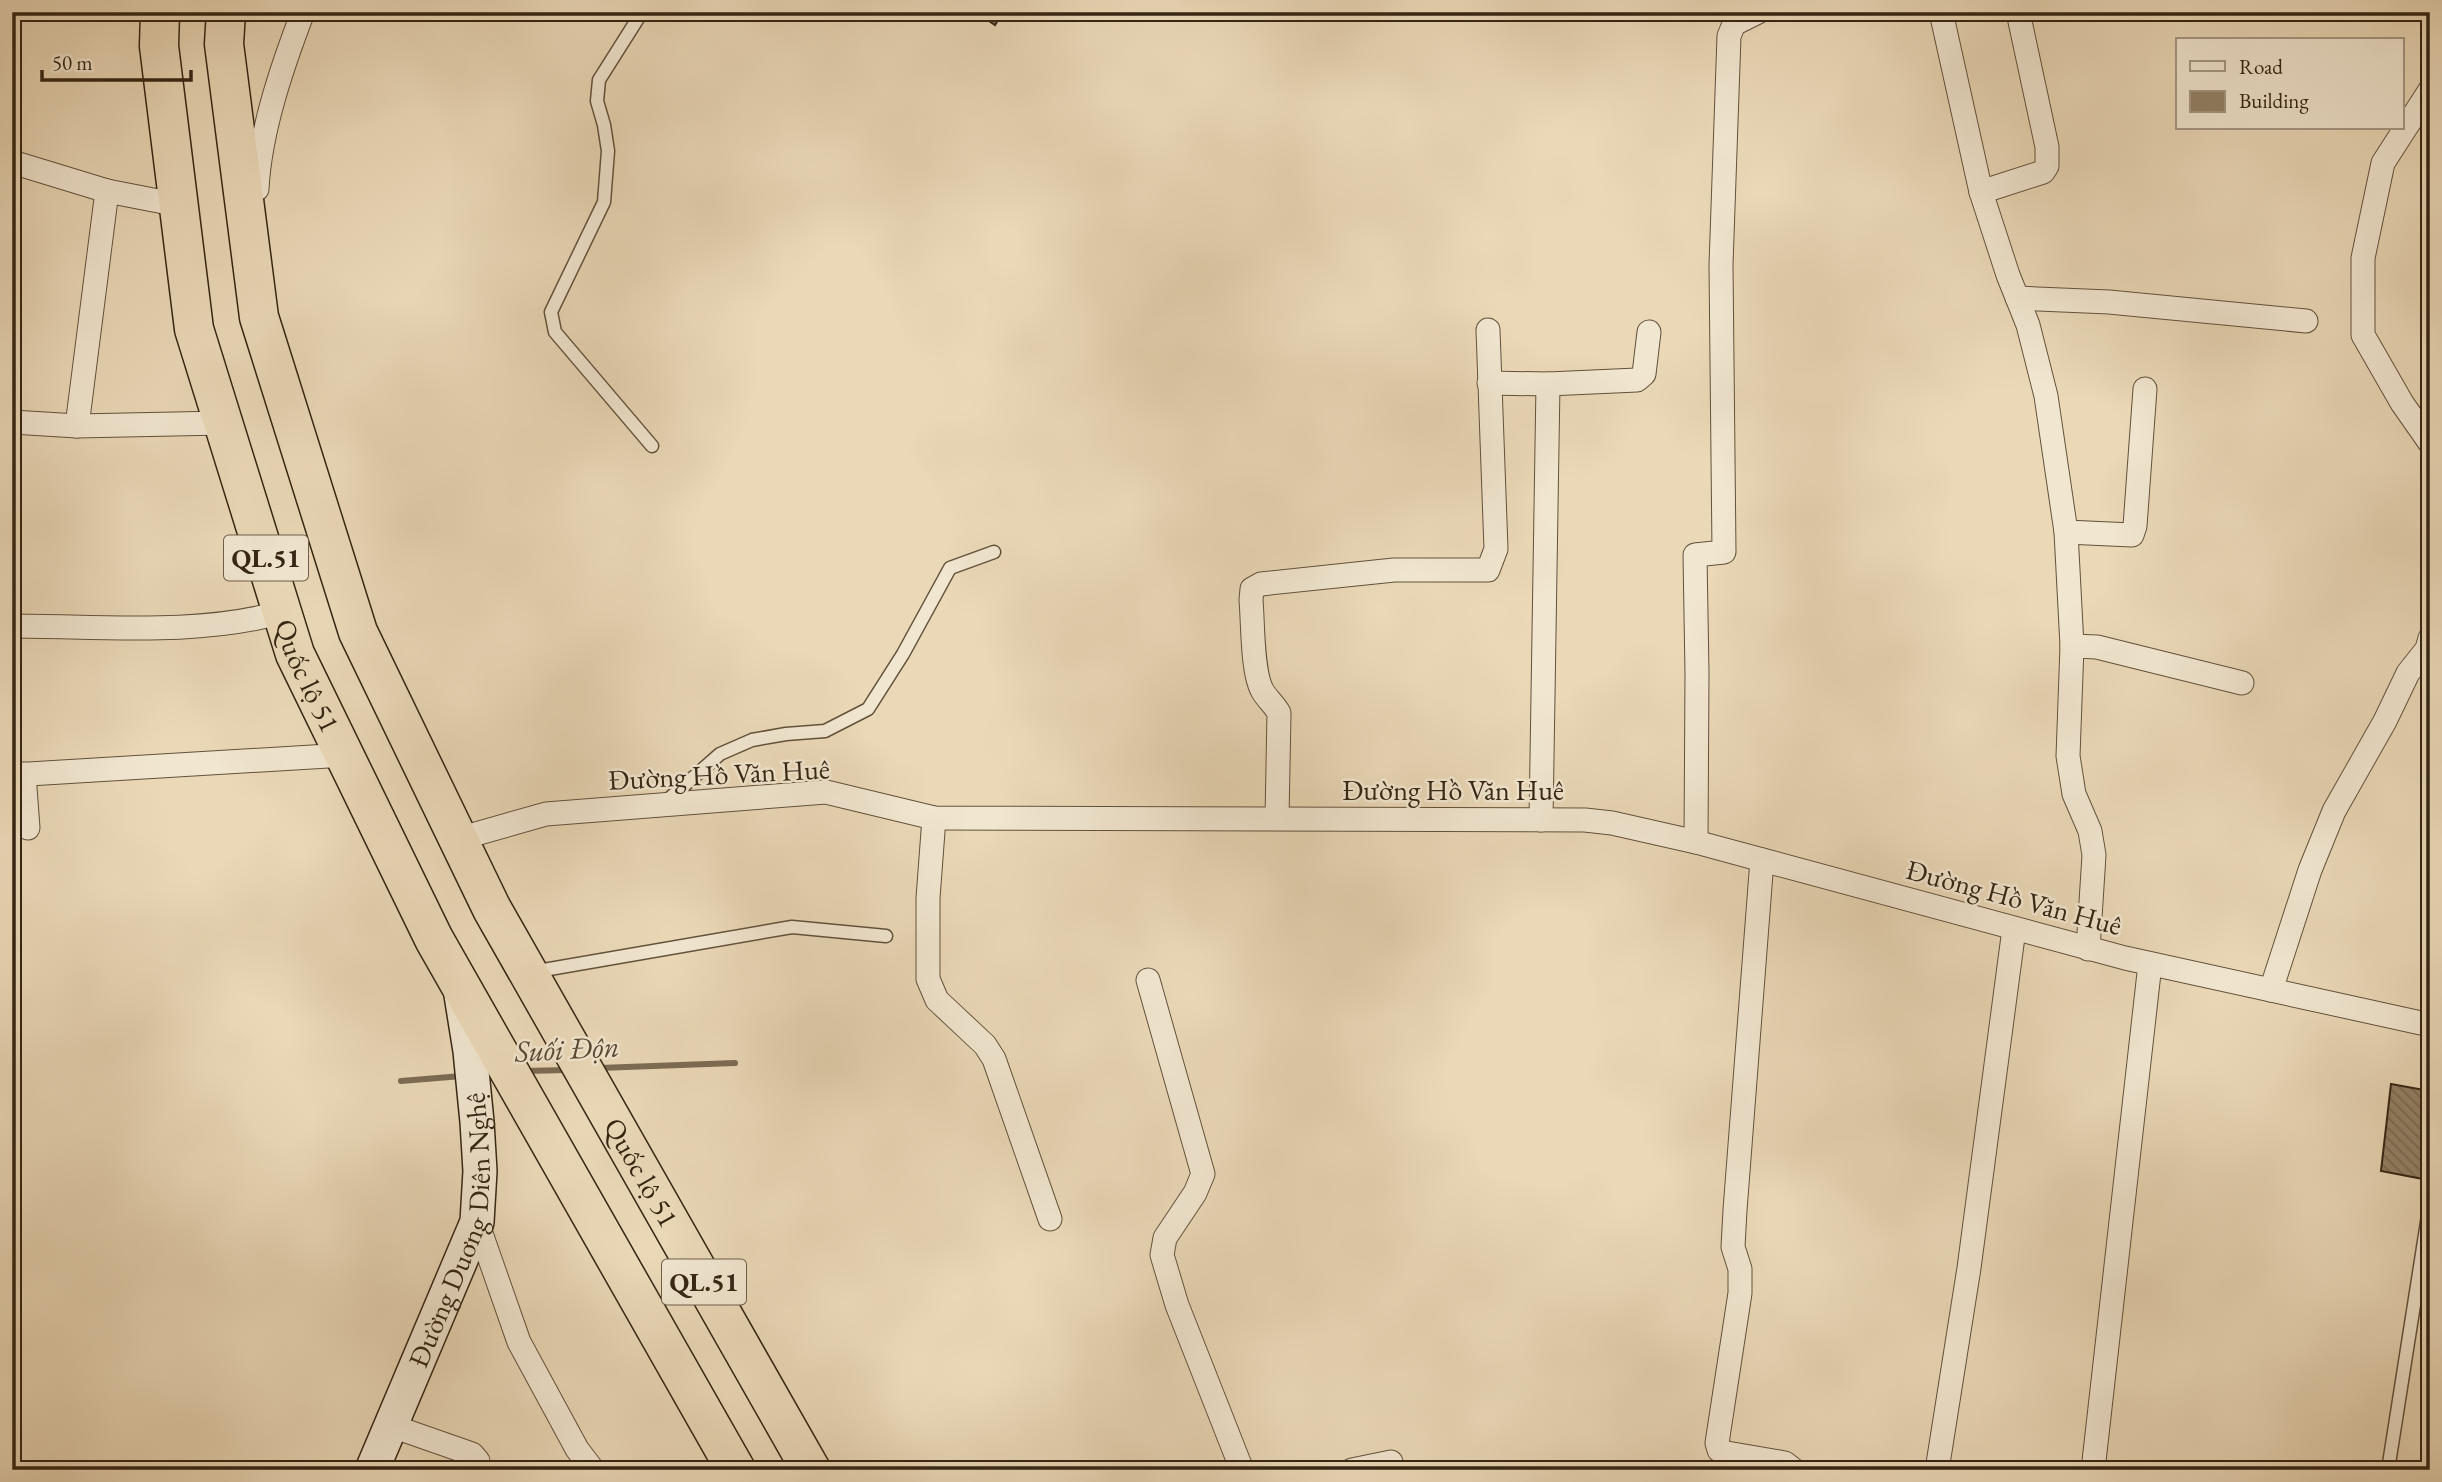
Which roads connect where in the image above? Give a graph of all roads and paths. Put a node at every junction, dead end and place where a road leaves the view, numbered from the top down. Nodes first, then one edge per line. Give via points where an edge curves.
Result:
1 (160, 12) edge
2 (226, 12) edge
3 (303, 12) edge
4 (642, 12) edge
5 (1758, 12) edge
6 (1941, 12) edge
7 (2018, 12) edge
8 (2430, 90) edge
9 (12, 162) edge
10 (107, 191) junction
11 (1981, 192) junction
12 (179, 205) junction
13 (253, 266) junction
14 (2017, 298) junction
15 (2306, 321) dead end
16 (1488, 330) dead end
17 (1649, 332) dead end
18 (1489, 383) junction
19 (1548, 384) junction
20 (2145, 389) dead end
21 (12, 422) edge
22 (223, 423) junction
23 (77, 426) junction
24 (2430, 443) edge
25 (652, 446) dead end
26 (2066, 532) junction
27 (994, 552) dead end
28 (282, 612) junction
29 (12, 626) edge
30 (2430, 638) edge
31 (2072, 646) junction
32 (2242, 683) dead end
33 (345, 755) junction
34 (18, 774) edge
35 (661, 806) junction
36 (934, 818) junction
37 (1276, 818) junction
38 (1541, 820) junction
39 (28, 828) dead end
40 (458, 839) junction
41 (1696, 842) junction
42 (1762, 860) junction
43 (2014, 929) junction
44 (886, 936) dead end
45 (2088, 949) junction
46 (2150, 964) junction
47 (528, 973) junction
48 (1148, 981) dead end
49 (2271, 990) junction
50 (2430, 1025) edge
51 (487, 1056) junction
52 (2430, 1203) edge
53 (1050, 1219) dead end
54 (477, 1222) junction
55 (392, 1426) junction
56 (1391, 1462) dead end
57 (2388, 1468) edge
58 (372, 1470) edge
59 (476, 1470) edge
60 (593, 1470) edge
61 (736, 1470) edge
62 (811, 1470) edge
63 (1242, 1470) edge
64 (1352, 1470) edge
65 (1794, 1470) edge
66 (1937, 1470) edge
67 (2093, 1470) edge
68 (2402, 1470) edge

1 - 12 highway, Quốc lộ 51 / QL.51 via 159,46
2 - 13 highway, QL.51 via 225,44
3 - 13 street via 258,161
4 - 25 lane via 599,80 597,101 608,150 604,201 551,312 555,332
5 - 41 street via 1734,24 1728,36 1721,265 1724,552 1695,555
6 - 11 street
7 - 11 street via 2047,147 2047,166 2043,172
8 - 24 street via 2383,163 2362,258 2363,335
9 - 10 street
10 - 12 street
10 - 23 street
11 - 14 street
12 - 22 highway, Quốc lộ 51 / QL.51 via 194,329
13 - 40 highway, QL.51 via 259,317 358,632
14 - 15 street
14 - 26 street via 2036,350
16 - 18 street
17 - 19 street via 1640,379
18 - 19 street
18 - 37 street via 1496,549 1488,570 1394,570 1261,584 1252,589 1258,679 1279,713
19 - 38 street
20 - 26 street via 2132,535
21 - 23 street
22 - 23 street
22 - 28 highway, Quốc lộ 51 / QL.51
26 - 31 street
27 - 35 lane via 950,568 868,709 825,731 752,740 720,754
28 - 29 street via 248,622 165,627
28 - 33 highway, Quốc lộ 51 / QL.51 via 295,654
30 - 49 street via 2334,811
31 - 32 street via 2097,647
31 - 45 street via 2068,756 2074,794 2090,831 2094,855
33 - 34 street
33 - 51 highway, Quốc lộ 51 / QL.51 via 459,983
34 - 39 street
35 - 36 street, Đường Hồ Văn Huê via 826,792
35 - 40 street, Đường Hồ Văn Huê via 547,814
36 - 37 street, Đường Hồ Văn Huê
36 - 53 street via 928,979 937,1000 985,1045 993,1059
37 - 38 street, Đường Hồ Văn Huê
38 - 41 street, Đường Hồ Văn Huê via 1612,823
40 - 47 highway, QL.51
41 - 42 street, Đường Hồ Văn Huê
42 - 43 street, Đường Hồ Văn Huê
42 - 65 street via 1734,1222 1740,1293 1717,1443 1719,1450 1727,1453 1786,1464
43 - 45 street, Đường Hồ Văn Huê
43 - 66 street
44 - 47 lane via 792,928
45 - 46 street, Đường Hồ Văn Huê
46 - 49 street, Đường Hồ Văn Huê
46 - 67 street
47 - 62 highway, Quốc lộ 51 / QL.51
48 - 63 street via 1203,1174 1165,1238 1162,1255
49 - 50 street, Đường Hồ Văn Huê
51 - 54 street, Đường Duơng Diên Nghệ via 474,1087 480,1171
51 - 61 highway, QL.51 via 533,1114
52 - 57 lane
54 - 55 street, Đường Duơng Diên Nghệ
54 - 60 street via 519,1342
55 - 58 street, Đường Duơng Diên Nghệ
55 - 59 street via 472,1454 478,1461
56 - 64 street
57 - 68 lane

